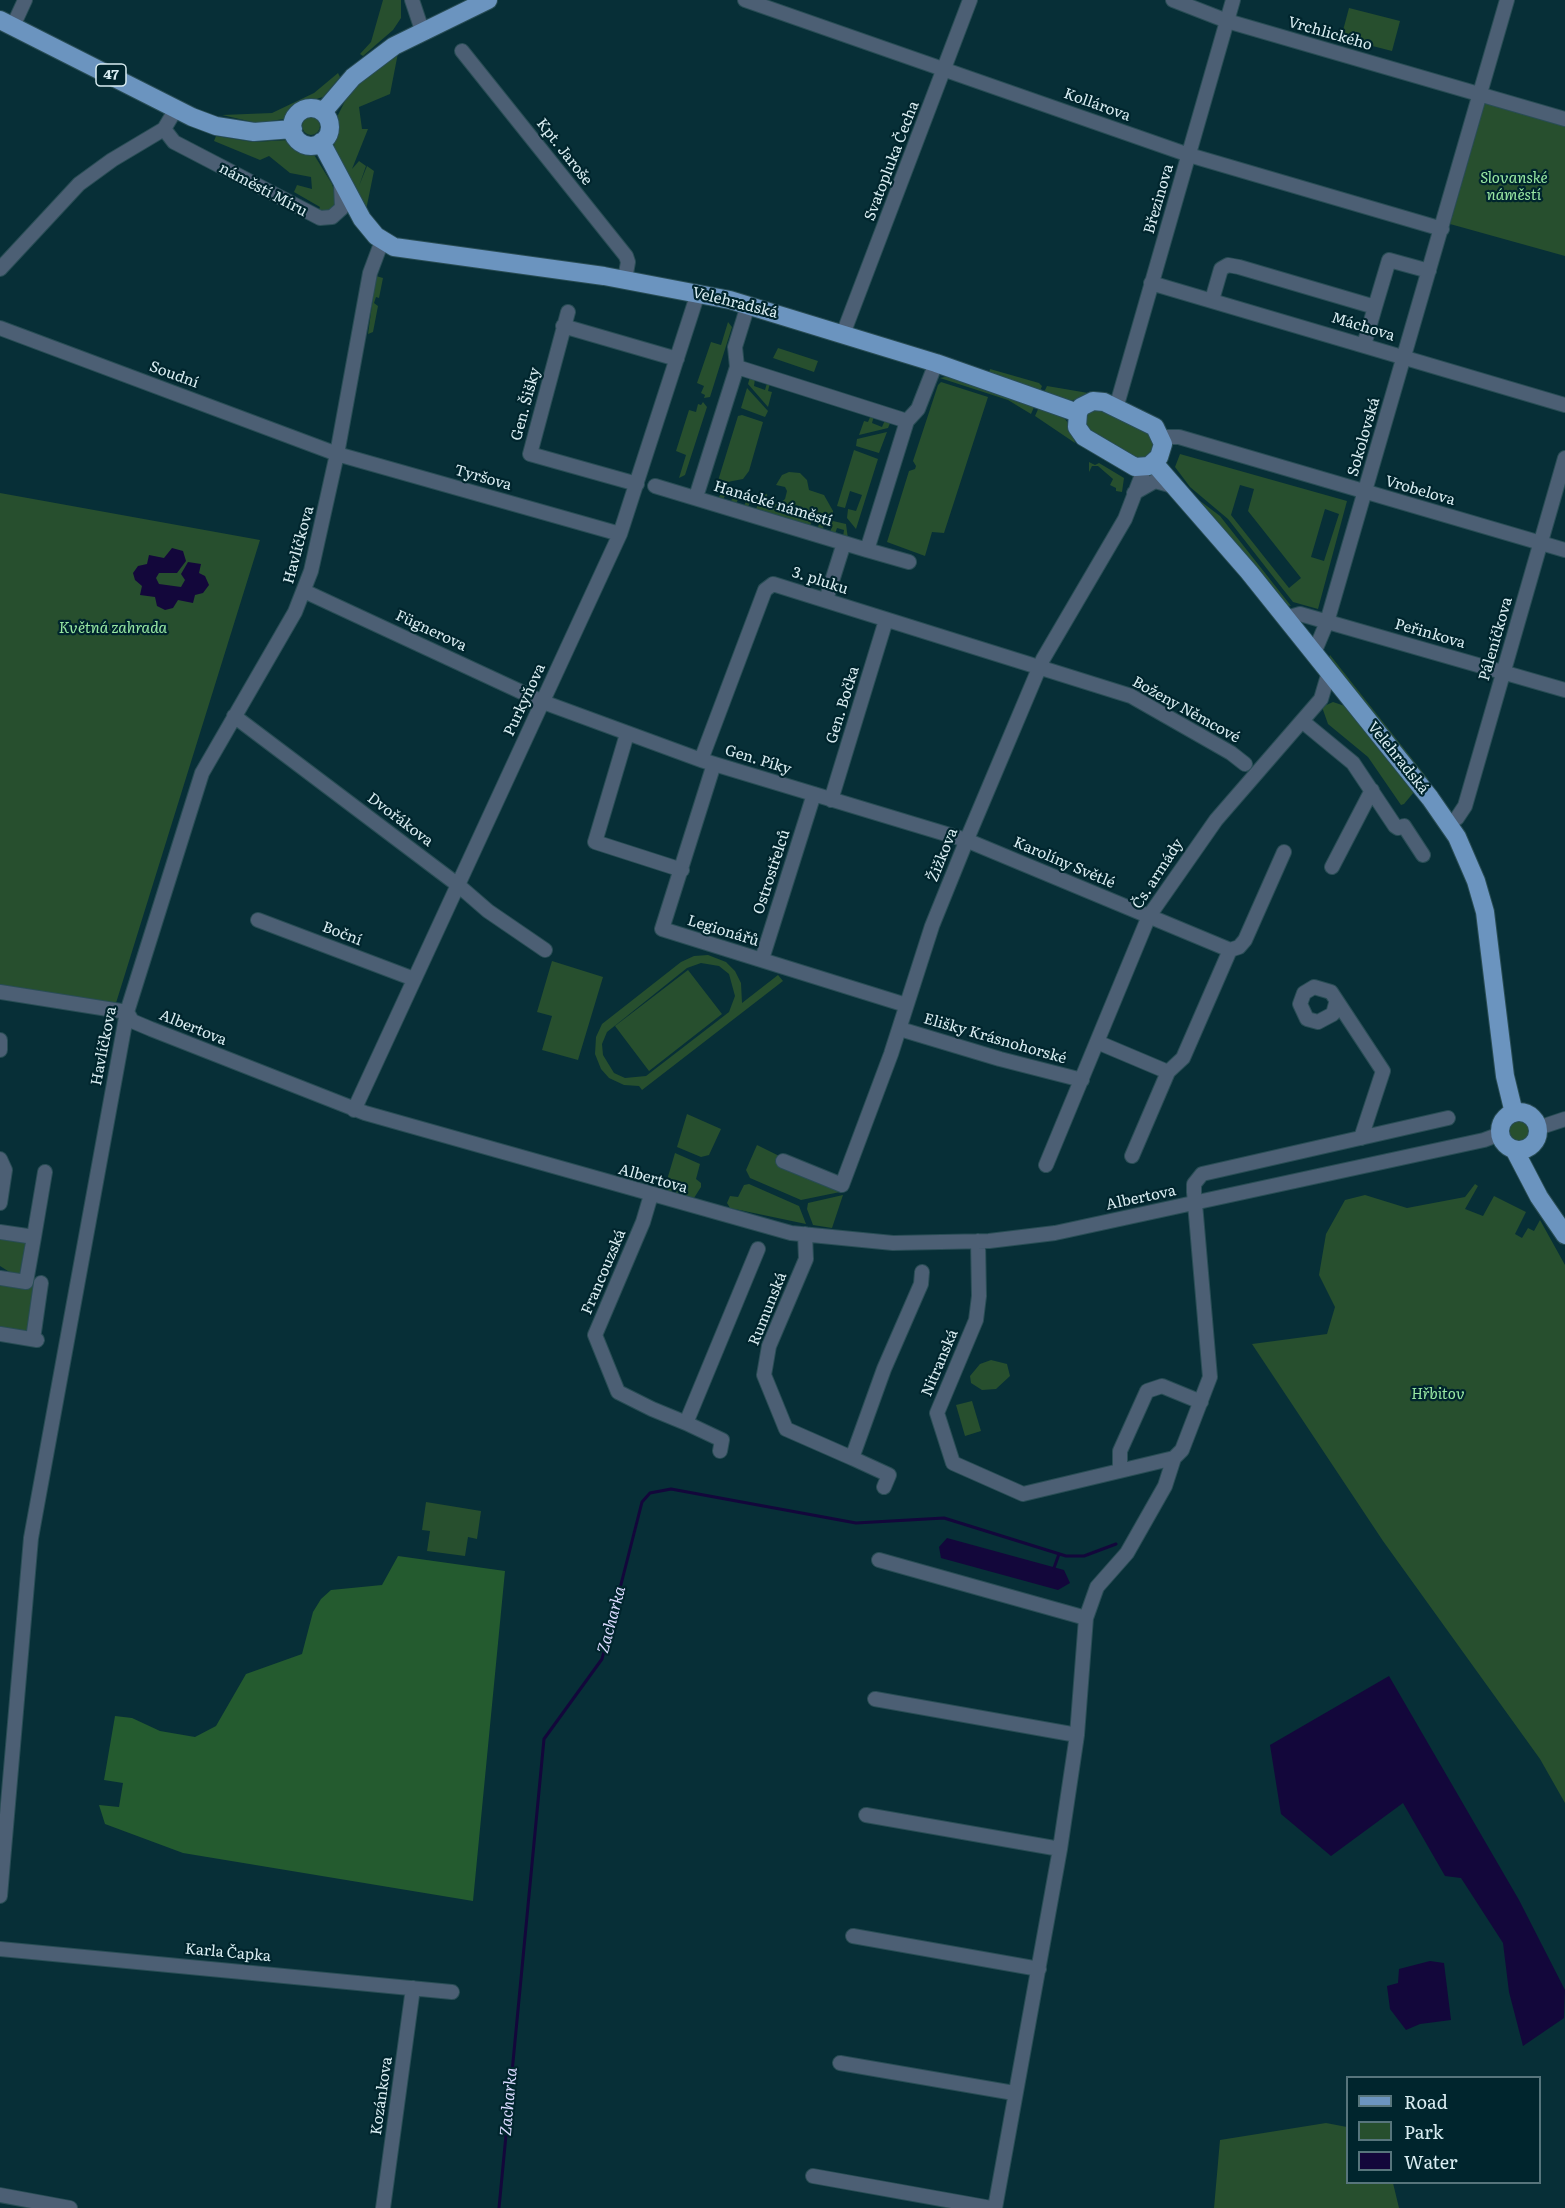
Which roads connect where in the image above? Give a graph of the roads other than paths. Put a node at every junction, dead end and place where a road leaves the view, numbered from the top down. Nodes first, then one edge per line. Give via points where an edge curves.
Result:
1 (25, 0) edge
2 (412, 0) edge
3 (488, 0) edge
4 (745, 0) edge
5 (970, 0) edge
6 (1173, 0) edge
7 (1233, 0) edge
8 (1507, 0) edge
9 (1227, 21) junction
10 (6, 23) edge
11 (422, 30) junction
12 (462, 51) dead end
13 (946, 68) junction
14 (1479, 94) junction
15 (176, 109) junction
16 (323, 112) junction
17 (1565, 119) edge
18 (164, 129) junction
19 (293, 129) junction
20 (321, 142) junction
21 (1189, 155) junction
22 (340, 180) junction
23 (1442, 229) junction
24 (382, 241) junction
25 (0, 269) edge
26 (1429, 272) junction
27 (626, 279) junction
28 (1151, 283) junction
29 (698, 293) junction
30 (1212, 300) junction
31 (748, 305) junction
32 (1375, 307) junction
33 (568, 312) dead end
34 (564, 326) junction
35 (0, 328) edge
36 (843, 334) junction
37 (1364, 345) junction
38 (1405, 357) junction
39 (677, 359) junction
40 (936, 363) junction
41 (737, 367) junction
42 (1565, 405) edge
43 (1116, 408) junction
44 (1078, 413) junction
45 (907, 421) junction
46 (1162, 437) junction
47 (337, 454) junction
48 (1565, 458) edge
49 (1125, 462) junction
50 (1150, 465) junction
51 (637, 484) junction
52 (655, 486) dead end
53 (1177, 487) junction
54 (1365, 492) junction
55 (1133, 494) junction
56 (696, 497) junction
57 (620, 534) junction
58 (844, 543) junction
59 (1541, 543) junction
60 (867, 550) junction
61 (1565, 550) edge
62 (909, 562) dead end
63 (304, 591) junction
64 (826, 600) junction
65 (1286, 618) junction
66 (886, 620) junction
67 (1328, 622) junction
68 (1314, 653) junction
69 (1040, 667) junction
70 (1329, 672) junction
71 (1503, 673) junction
72 (1565, 690) edge
73 (1321, 699) junction
74 (1352, 700) junction
75 (543, 702) junction
76 (234, 716) junction
77 (1302, 721) junction
78 (627, 734) junction
79 (708, 762) junction
80 (1245, 764) dead end
81 (1372, 790) junction
82 (814, 794) junction
83 (831, 800) junction
84 (1449, 824) junction
85 (966, 840) junction
86 (1284, 852) dead end
87 (1423, 855) dead end
88 (1332, 867) dead end
89 (682, 870) junction
90 (458, 885) junction
91 (1149, 916) junction
92 (258, 920) dead end
93 (545, 950) dead end
94 (1230, 950) junction
95 (762, 960) junction
96 (414, 979) junction
97 (0, 992) edge
98 (1335, 1003) dead end
99 (906, 1005) junction
100 (127, 1012) junction
101 (900, 1029) junction
102 (0, 1040) edge
103 (1097, 1042) junction
104 (0, 1050) edge
105 (1168, 1072) junction
106 (1082, 1080) junction
107 (354, 1110) junction
108 (1514, 1113) junction
109 (1448, 1118) dead end
110 (1565, 1119) edge
111 (1500, 1134) junction
112 (1535, 1136) junction
113 (1361, 1138) junction
114 (1514, 1149) junction
115 (1132, 1156) dead end
116 (0, 1159) edge
117 (783, 1161) dead end
118 (1046, 1165) dead end
119 (45, 1172) dead end
120 (651, 1196) junction
121 (0, 1203) edge
122 (1194, 1203) junction
123 (0, 1232) edge
124 (805, 1234) junction
125 (1565, 1234) edge
126 (34, 1237) junction
127 (978, 1242) junction
128 (758, 1248) dead end
129 (922, 1272) dead end
130 (0, 1278) edge
131 (26, 1282) junction
132 (0, 1334) edge
133 (1201, 1402) junction
134 (686, 1423) junction
135 (720, 1451) dead end
136 (852, 1458) junction
137 (1174, 1458) junction
138 (1120, 1469) junction
139 (884, 1487) dead end
140 (879, 1560) dead end
141 (1086, 1618) junction
142 (875, 1699) dead end
143 (1077, 1735) junction
144 (866, 1815) dead end
145 (1060, 1849) junction
146 (0, 1896) edge
147 (853, 1936) dead end
148 (0, 1949) edge
149 (1039, 1969) junction
150 (413, 1988) junction
151 (452, 1992) dead end
152 (840, 2063) dead end
153 (1014, 2093) junction
154 (813, 2176) dead end
155 (0, 2194) edge
156 (70, 2208) edge
157 (383, 2208) edge
158 (993, 2208) edge

1 - 10 street
2 - 11 street
3 - 11 main road
4 - 13 street, Kollárova
5 - 13 street, Svatopluka Čecha
6 - 9 street, Vrchlického
7 - 9 street, Březinova
8 - 14 street
9 - 14 street, Vrchlického
9 - 21 street, Březinova
10 - 15 main road, 47
11 - 16 main road via 367,65
12 - 27 street, Kpt. Jaroše via 626,256
13 - 21 street, Kollárova
13 - 36 street, Svatopluka Čecha
14 - 17 street
14 - 23 street
15 - 18 street
15 - 19 main road, 47 via 239,131
16 - 19 main road via 314,108 304,110 294,119
16 - 20 main road via 330,128
18 - 22 street, náměstí Míru via 174,142 320,218 332,217 342,208
18 - 25 street via 79,184
19 - 20 main road via 303,143
20 - 22 main road, náměstí Míru
21 - 23 street, Kollárova
21 - 28 street, Březinova
22 - 24 main road, náměstí Míru via 362,219
23 - 26 street, Sokolovská
24 - 27 main road, Velehradská via 406,250
24 - 47 street, Havlíčkova via 370,273
26 - 32 street via 1389,260
26 - 38 street, Sokolovská
27 - 29 main road, Velehradská
28 - 30 street, Máchova
28 - 43 street, Březinova
29 - 31 main road, Velehradská
29 - 39 street, Purkyňova
30 - 32 street via 1221,269 1228,265
30 - 37 street, Máchova
31 - 36 main road, Velehradská
31 - 41 street, Hanácké náměstí via 735,347
32 - 37 street
33 - 34 street, Gen. Šišky
34 - 39 street
34 - 51 street, Gen. Šišky via 530,454
35 - 47 street, Soudní
36 - 40 main road, Velehradská
37 - 38 street, Máchova
38 - 42 street, Máchova
38 - 54 street, Sokolovská
39 - 51 street, Purkyňova
40 - 44 main road, Velehradská
40 - 45 street via 918,409
41 - 45 street
41 - 56 street, Hanácké náměstí
43 - 44 main road via 1092,401
43 - 46 main road via 1150,423
44 - 49 main road via 1080,432
45 - 60 street
46 - 50 main road via 1162,452
46 - 54 street, Vrobelova via 1179,437
47 - 57 street, Tyršova
47 - 63 street, Havlíčkova
48 - 59 street, Páleníčkova
49 - 50 main road via 1135,467
49 - 55 street
50 - 53 main road, Velehradská
50 - 55 street, Žižkova
51 - 57 street, Purkyňova
52 - 56 street
53 - 55 street via 1155,481
53 - 65 main road, Velehradská
54 - 59 street, Vrobelova
54 - 67 street, Sokolovská
55 - 69 street, Žižkova via 1125,519
56 - 58 street, Hanácké náměstí
57 - 75 street, Purkyňova
58 - 60 street, Hanácké náměstí
58 - 64 street
59 - 61 street, Vrobelova
59 - 71 street, Páleníčkova
60 - 62 street, Hanácké náměstí
63 - 75 street, Fügnerova
63 - 76 street, Havlíčkova
64 - 66 street, 3. pluku
64 - 79 street, 3. pluku via 777,584 767,587
65 - 67 street, Peřinkova via 1300,614
65 - 68 main road, Velehradská
66 - 69 street, 3. pluku
66 - 83 street, Gen. Bočka
67 - 68 street, Sokolovská
67 - 71 street, Peřinkova
68 - 70 main road, Velehradská
69 - 80 street, Boženy Němcové via 1131,696
69 - 85 street, Žižkova
70 - 73 street
70 - 74 main road, Velehradská
71 - 72 street, Peřinkova
71 - 84 street, Páleníčkova via 1465,806
73 - 74 street via 1340,695
73 - 77 street, Čs. armády
74 - 84 main road, Velehradská
75 - 78 street, Gen. Píky
75 - 90 street, Purkyňova
76 - 90 street, Dvořákova
76 - 100 street, Havlíčkova via 202,773
77 - 81 street via 1353,763
77 - 91 street, Čs. armády via 1216,820
78 - 79 street, Gen. Píky
78 - 89 street via 596,842
79 - 82 street, Gen. Píky
79 - 89 street, Legionářů
81 - 87 street via 1395,826 1404,826
81 - 88 street
82 - 83 street, Gen. Píky
82 - 95 street, Ostrostřelců
83 - 85 street, Gen. Píky
84 - 108 main road, Velehradská via 1470,864 1485,912 1501,1050
85 - 91 street, Karolíny Světlé
85 - 99 street, Žižkova
86 - 94 street via 1245,940
89 - 95 street, Legionářů via 662,929
90 - 93 street, Dvořákova
90 - 96 street, Purkyňova
91 - 94 street, Karolíny Světlé
91 - 103 street, Čs. armády
92 - 96 street, Boční
94 - 105 street via 1183,1058
95 - 99 street, Legionářů
96 - 107 street, Purkyňova
97 - 100 street
98 - 113 street via 1383,1071
99 - 101 street, Žižkova
100 - 107 street, Albertova via 132,1021
100 - 146 street, Havlíčkova via 31,1538
101 - 106 street, Elišky Krásnohorské
101 - 117 street, Žižkova via 842,1185
102 - 104 street
103 - 105 street
103 - 106 street, Čs. armády
105 - 115 street
106 - 118 street, Čs. armády
107 - 120 street, Albertova
108 - 111 main road via 1502,1122
108 - 112 main road via 1527,1114
109 - 113 street, Albertova
110 - 112 street
111 - 114 main road via 1504,1143
111 - 122 street, Albertova
112 - 114 main road via 1524,1149
112 - 125 main road via 1535,1163
113 - 122 street, Albertova via 1202,1174 1194,1184
114 - 125 main road via 1539,1197
116 - 121 street via 5,1170
119 - 126 street
120 - 124 street, Albertova
120 - 134 street, Francouzská via 595,1335 618,1392
122 - 127 street, Albertova via 1055,1233
122 - 133 street via 1211,1363
123 - 126 street
124 - 127 street, Albertova via 893,1243
124 - 136 street, Rumunská via 806,1259 769,1346 764,1375 786,1429
126 - 131 street
127 - 138 street, Nitranská via 976,1320 937,1413 953,1463 1023,1494
128 - 134 street
129 - 136 street via 921,1284
130 - 131 street
131 - 132 street via 47,1284 35,1339
133 - 137 street via 1182,1450
133 - 138 street via 1162,1386 1147,1391 1120,1451
134 - 135 street, Francouzská via 722,1440
136 - 139 street, Rumunská via 889,1475
137 - 138 street, Nitranská
137 - 141 street via 1165,1486 1127,1553 1097,1587
140 - 141 street
141 - 143 street
142 - 143 street
143 - 145 street
144 - 145 street
145 - 149 street
147 - 149 street
148 - 150 street, Karla Čapka
149 - 153 street
150 - 151 street, Karla Čapka
150 - 157 street, Kozánkova
152 - 153 street
153 - 158 street
154 - 158 street
155 - 156 street

